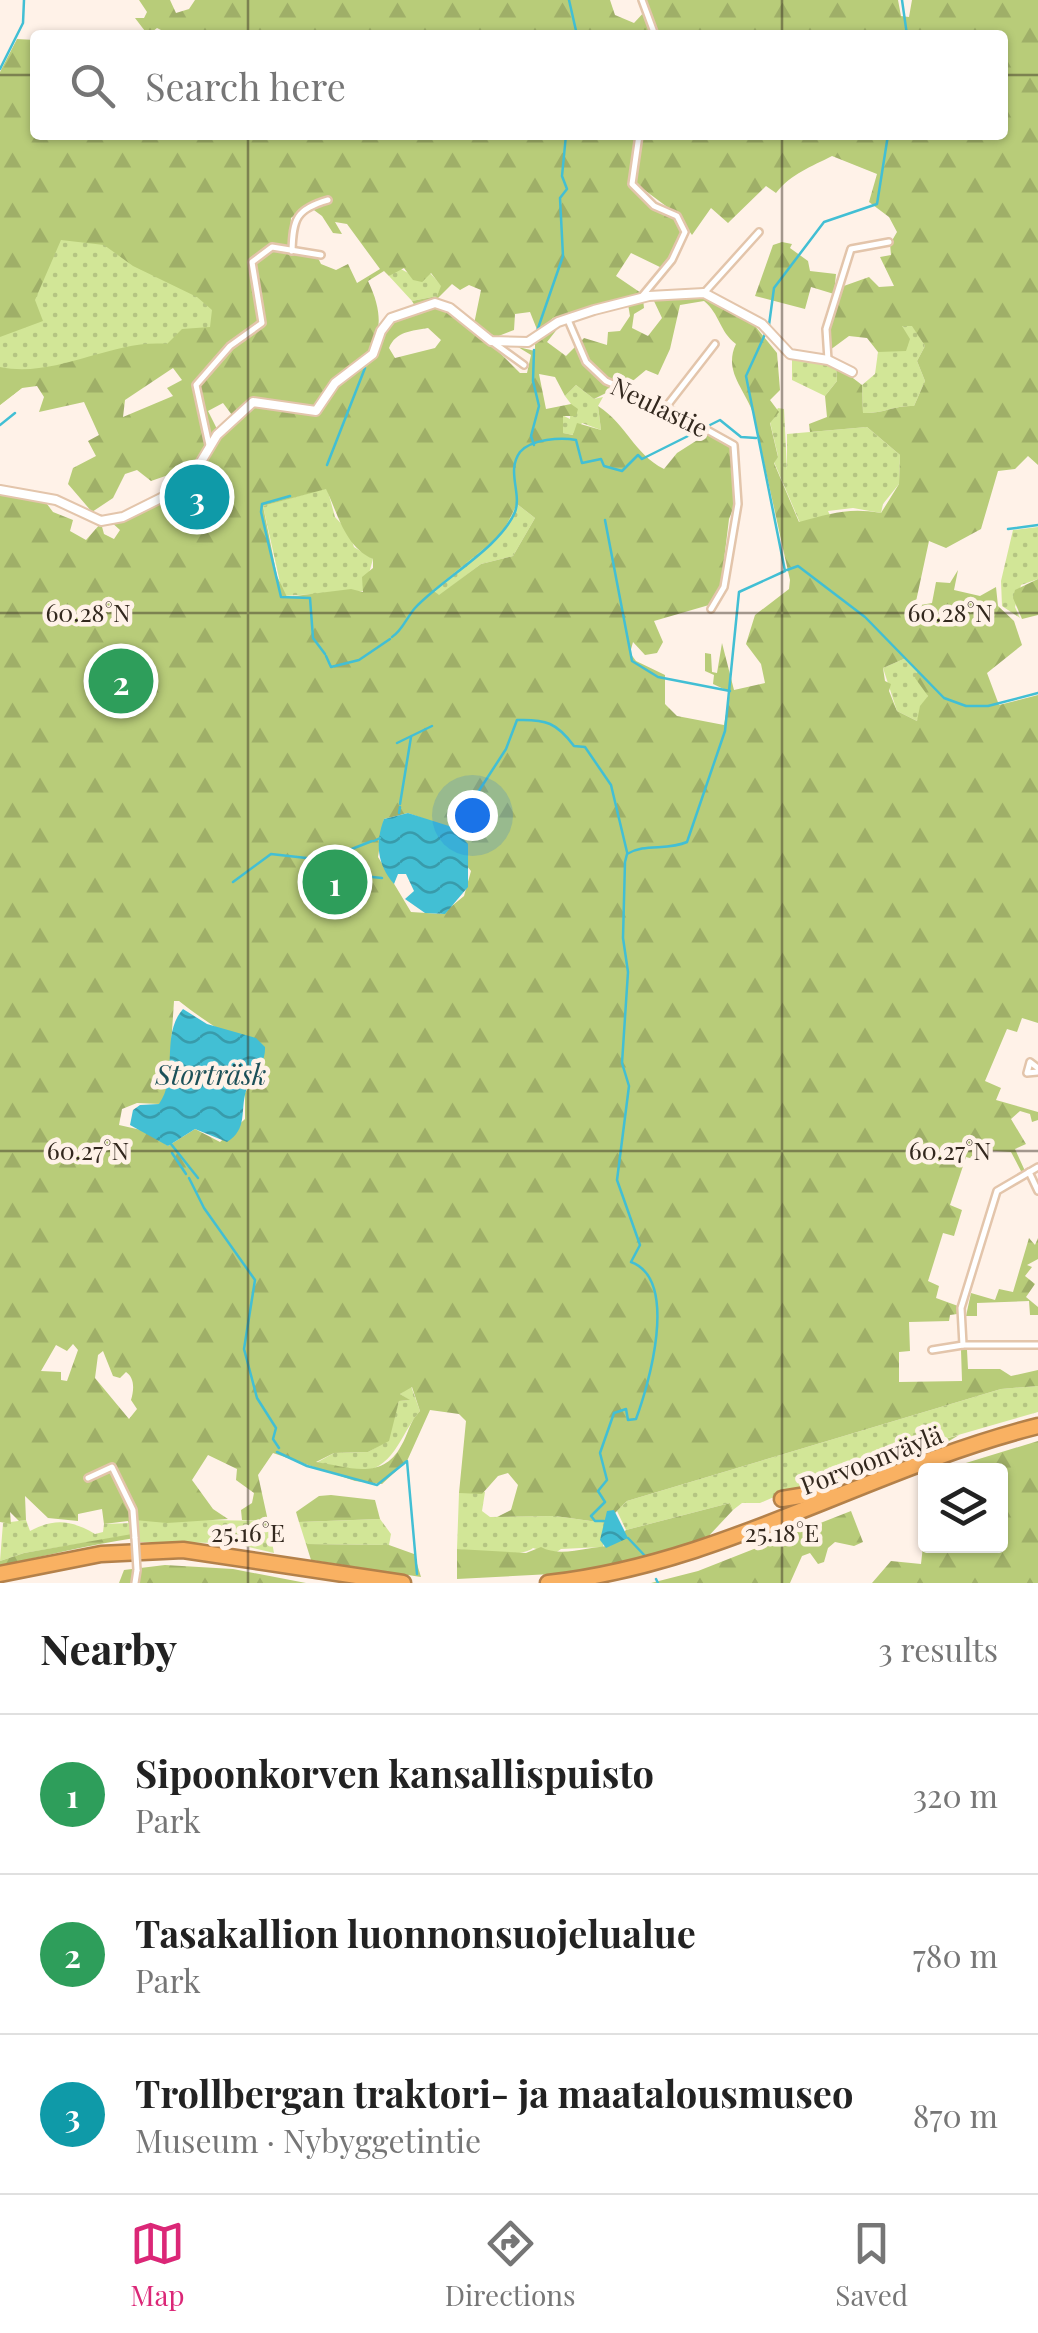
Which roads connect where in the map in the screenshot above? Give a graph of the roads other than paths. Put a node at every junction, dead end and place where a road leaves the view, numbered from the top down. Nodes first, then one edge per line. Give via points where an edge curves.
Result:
1 (642, 0) edge
2 (652, 30) edge
3 (637, 140) edge
4 (328, 200) dead end
5 (759, 232) dead end
6 (889, 242) dead end
7 (292, 250) junction
8 (320, 255) dead end
9 (704, 293) junction
10 (642, 298) junction
11 (567, 318) junction
12 (491, 341) junction
13 (715, 344) dead end
14 (828, 360) junction
15 (524, 365) dead end
16 (852, 372) dead end
17 (666, 407) junction
18 (209, 448) junction
19 (0, 490) edge
20 (712, 608) dead end
21 (1038, 1168) edge
22 (1028, 1172) junction
23 (1038, 1191) edge
24 (963, 1345) junction
25 (1038, 1345) edge
26 (932, 1350) dead end
27 (1038, 1426) edge
28 (1038, 1434) edge
29 (890, 1474) junction
30 (88, 1478) dead end
31 (782, 1498) dead end
32 (727, 1528) dead end
33 (694, 1552) junction
34 (0, 1574) edge
35 (332, 1581) edge
36 (0, 1582) edge
37 (135, 1583) edge
38 (347, 1583) edge
39 (404, 1583) edge
40 (548, 1583) edge
41 (604, 1583) edge

1 - 2 street
3 - 10 street via 632,184 685,227 672,260
4 - 7 street via 292,219
5 - 9 street
6 - 14 street via 850,249 826,328
7 - 8 street
7 - 18 street via 272,247 252,262 262,323 230,346 196,386
9 - 10 street
9 - 14 street via 758,321 790,354
10 - 11 street
11 - 12 street via 535,340
11 - 17 street, Neulastie via 594,370 614,386
12 - 15 street
12 - 18 street via 440,304 398,314 383,326 368,360 336,383 316,411 253,402
13 - 17 street
14 - 16 street
17 - 20 street, Neulastie via 734,445 739,495 724,588
18 - 19 street via 188,484 122,518 100,521 56,500
21 - 22 street
22 - 23 street
22 - 24 street via 997,1191 960,1308
24 - 25 street
24 - 26 street
27 - 29 highway, Porvoonväylä
28 - 41 highway, Porvoonväylä via 906,1476 704,1557
29 - 31 highway
29 - 33 highway, Porvoonväylä
30 - 37 street, bridge via 112,1468 133,1510
32 - 33 highway
33 - 40 highway, Porvoonväylä
34 - 39 highway via 102,1554 184,1550
35 - 36 highway via 237,1562 166,1557
35 - 38 highway

